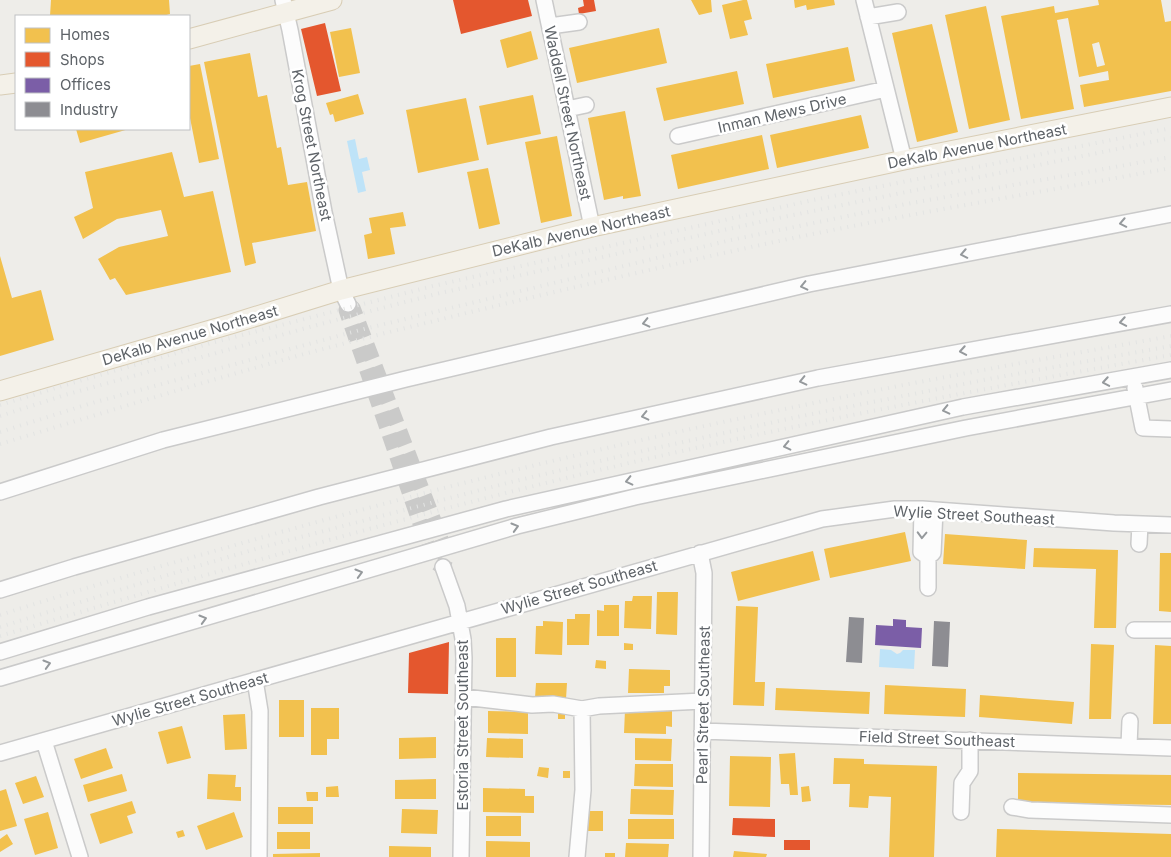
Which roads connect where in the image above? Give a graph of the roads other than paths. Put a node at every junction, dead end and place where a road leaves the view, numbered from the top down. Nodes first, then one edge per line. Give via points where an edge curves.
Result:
1 (332, 0) edge
2 (544, 0) edge
3 (864, 0) edge
4 (284, 6) edge
5 (898, 12) dead end
6 (868, 17) junction
7 (579, 22) dead end
8 (550, 26) junction
9 (190, 39) edge
10 (15, 83) edge
11 (0, 85) edge
12 (886, 89) junction
13 (586, 105) dead end
14 (1171, 107) edge
15 (568, 109) junction
16 (678, 136) dead end
17 (904, 160) junction
18 (1171, 214) edge
19 (592, 227) junction
20 (345, 297) junction
21 (1171, 314) edge
22 (1171, 370) edge
23 (1132, 377) junction
24 (1171, 390) edge
25 (0, 392) edge
26 (1136, 396) junction
27 (1171, 429) edge
28 (0, 492) edge
29 (929, 510) junction
30 (1140, 524) junction
31 (1171, 525) edge
32 (1139, 544) dead end
33 (700, 553) junction
34 (443, 567) dead end
35 (928, 588) dead end
36 (0, 590) edge
37 (460, 622) junction
38 (1134, 630) dead end
39 (1171, 630) edge
40 (0, 652) edge
41 (0, 678) edge
42 (255, 680) junction
43 (464, 697) junction
44 (703, 702) junction
45 (582, 709) junction
46 (1130, 721) dead end
47 (702, 731) junction
48 (970, 740) junction
49 (44, 741) junction
50 (1129, 746) junction
51 (1171, 748) edge
52 (0, 753) edge
53 (1012, 807) dead end
54 (960, 812) dead end
55 (1171, 815) edge
56 (80, 857) edge
57 (259, 857) edge
58 (461, 857) edge
59 (577, 857) edge
60 (701, 857) edge

1 - 4 main road
2 - 8 street, Waddell Street Northeast
3 - 6 street
4 - 9 main road
4 - 20 street, Krog Street Northeast via 324,212
5 - 6 street
6 - 12 street
7 - 8 street
8 - 15 street, Waddell Street Northeast
10 - 11 main road
12 - 16 street, Inman Mews Drive
12 - 17 street
13 - 15 street
14 - 17 main road, DeKalb Avenue Northeast
15 - 19 street, Waddell Street Northeast
17 - 19 main road, DeKalb Avenue Northeast
18 -> 28 street via 809,284 406,379 163,440
19 - 20 main road, DeKalb Avenue Northeast
20 - 25 main road, DeKalb Avenue Northeast via 328,295
21 -> 36 street via 818,378 551,437 319,497
22 - 23 street
23 - 26 street
23 -> 40 street via 963,406 506,509 148,607
24 - 26 street
26 - 27 street via 1143,428
41 -> 26 street via 554,517 947,432
29 - 30 street, Wylie Street Southeast
29 - 33 street, Wylie Street Southeast via 895,509 822,518
29 - 35 street via 921,552 928,557
30 - 31 street, Wylie Street Southeast
30 - 32 street
33 - 37 street, Wylie Street Southeast
33 - 44 street, Pearl Street Southeast via 704,573
34 - 37 street, Estoria Street Southeast
37 - 42 street, Wylie Street Southeast
37 - 43 street, Estoria Street Southeast
38 - 39 street
42 - 49 street, Wylie Street Southeast
42 - 57 street via 260,711
43 - 45 street
43 - 58 street, Estoria Street Southeast
44 - 45 street
44 - 47 street, Pearl Street Southeast
45 - 59 street via 583,790
46 - 50 street
47 - 48 street, Field Street Southeast
47 - 60 street, Pearl Street Southeast
48 - 50 street, Field Street Southeast
48 - 54 street via 975,776 962,783
49 - 52 street, Wylie Street Southeast
49 - 56 street
50 - 51 street, Field Street Southeast
53 - 55 street

